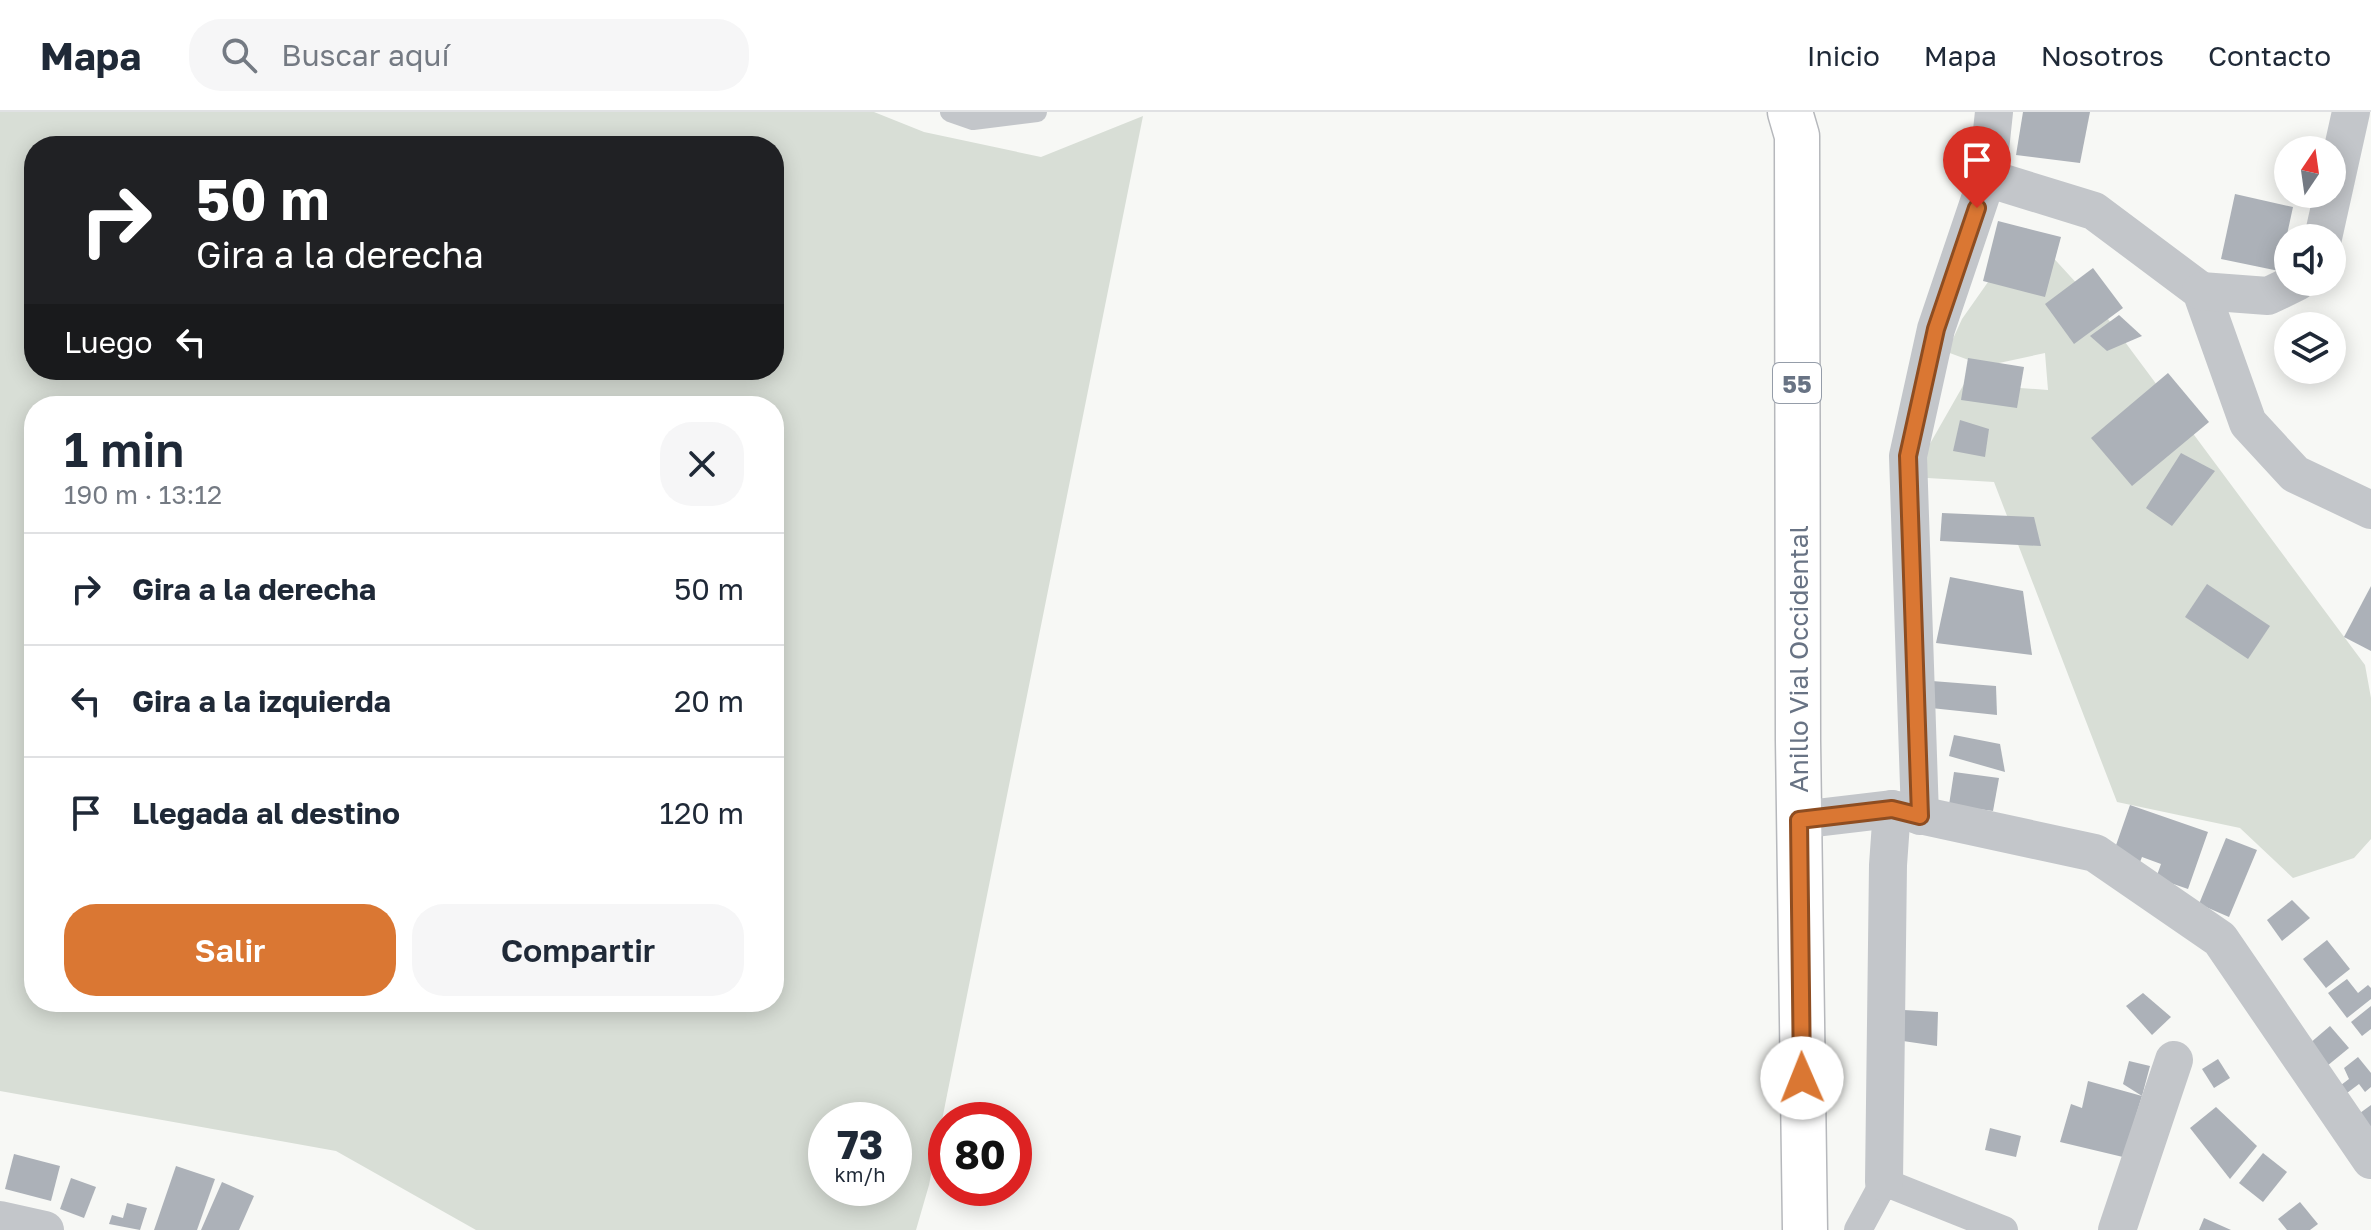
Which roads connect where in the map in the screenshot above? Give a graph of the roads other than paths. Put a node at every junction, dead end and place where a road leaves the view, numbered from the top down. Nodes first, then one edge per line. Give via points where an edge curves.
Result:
1 (950, 112) edge
2 (1037, 112) edge
3 (1994, 112) edge
4 (2351, 112) edge
5 (1797, 120) edge
6 (1987, 178) junction
7 (2326, 224) edge
8 (2201, 291) junction
9 (2274, 293) edge
10 (2371, 510) edge
11 (1906, 813) junction
12 (1799, 820) junction
13 (2174, 1060) dead end
14 (2371, 1160) edge
15 (1884, 1182) junction
16 (0, 1220) edge
17 (45, 1230) edge
18 (1805, 1230) edge
19 (1858, 1230) edge
20 (2004, 1230) edge
21 (2117, 1230) edge

1 - 2 lane via 973,120
3 - 6 street
4 - 7 street
5 - 12 highway, Anillo Vial Occidental / 55
6 - 8 street via 2094,211
6 - 11 street via 1936,329 1908,456
8 - 9 street
8 - 10 street via 2248,423 2295,474
11 - 12 street
11 - 14 street via 2095,853 2220,939
11 - 15 street via 1888,865
12 - 18 highway, Anillo Vial Occidental / 55
13 - 21 street
15 - 19 street
15 - 20 street
16 - 17 street

